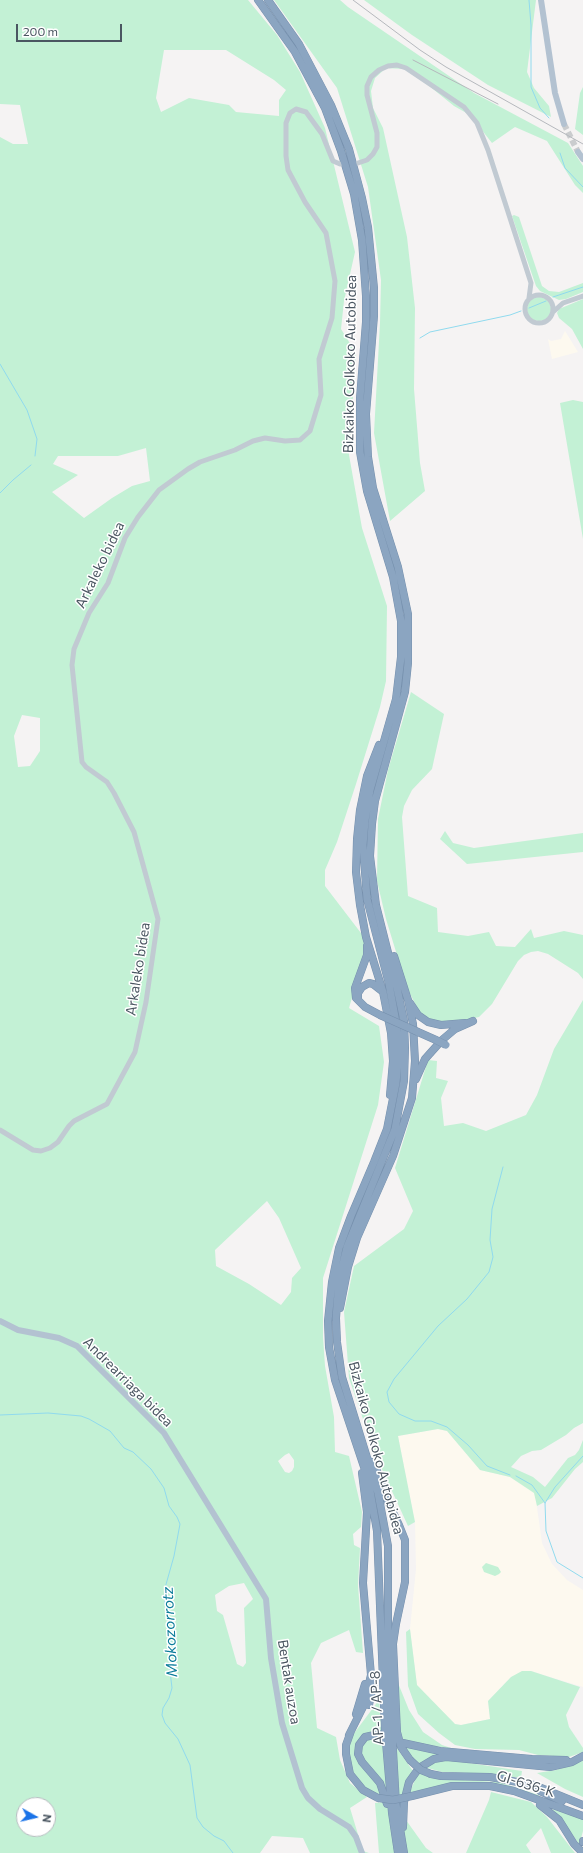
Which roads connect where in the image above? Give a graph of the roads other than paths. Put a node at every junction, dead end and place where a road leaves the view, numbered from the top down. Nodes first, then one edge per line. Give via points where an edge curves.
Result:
1 (258, 0) edge
2 (268, 0) edge
3 (541, 0) edge
4 (564, 124) tunnel mouth
5 (578, 152) tunnel mouth
6 (583, 159) edge
7 (358, 163) dead end
8 (340, 164) dead end
9 (531, 283) junction
10 (543, 295) junction
11 (583, 296) edge
12 (530, 298) junction
13 (549, 299) junction
14 (566, 301) junction
15 (553, 313) junction
16 (396, 699) junction
17 (380, 921) junction
18 (366, 937) junction
19 (383, 992) junction
20 (408, 1000) junction
21 (360, 1003) junction
22 (448, 1046) dead end
23 (414, 1083) junction
24 (0, 1130) edge
25 (382, 1142) junction
26 (0, 1321) edge
27 (336, 1330) junction
28 (354, 1440) junction
29 (366, 1455) junction
30 (208, 1502) joint
31 (389, 1560) joint
32 (379, 1561) joint
33 (379, 1734) dead end
34 (403, 1743) dead end
35 (583, 1755) edge
36 (465, 1785) junction
37 (583, 1805) edge
38 (583, 1816) edge
39 (402, 1844) junction
40 (362, 1853) edge
41 (395, 1853) edge
42 (398, 1853) edge
43 (404, 1853) edge
44 (583, 1853) edge

1 - 16 highway, Bizkaiko Golkoko Autobidea via 289,42 322,102 354,194 362,240 366,296 360,398 360,452 367,491 398,602 402,640
2 - 17 highway, Bizkaiko Golkoko Autobidea via 299,44 331,105 355,169 368,227 374,316 366,414 368,457 373,488 404,591 409,638 402,704 380,779 372,824 373,890
3 - 4 main road via 554,87
5 - 6 main road
7 - 9 street via 367,160 373,154 378,140 367,86 379,70 397,65 406,68 449,96 471,114 483,136
8 - 24 street, Arkaleko bidea via 333,161 322,134 306,112 296,109 290,113 286,127 288,170 326,233 335,281 332,318 319,359 321,395 310,431 300,440 264,438 253,441 200,462 159,490 125,538 108,583 89,613 74,649 72,665 82,762 107,782 134,832 158,919 146,1002 135,1052 107,1104 74,1121 50,1148 33,1150
9 - 10 street
9 - 12 street
10 - 12 street via 538,294
10 - 13 street
11 - 14 street
12 - 15 street via 524,310 531,321 544,322
13 - 14 street
13 - 15 street
14 - 15 street
16 - 18 highway via 389,710 367,776 360,810 356,872
16 - 25 highway, Bizkaiko Golkoko Autobidea via 370,790 363,836 367,898 392,999 398,1039 395,1095
17 - 20 highway via 384,926
17 - 27 highway, Bizkaiko Golkoko Autobidea via 402,1011 405,1038 404,1081 393,1133 347,1247 338,1291
18 - 19 highway
18 - 21 highway via 367,955 355,988 356,998
19 - 21 highway via 373,984 365,985 358,993
19 - 25 highway via 391,1033 393,1061
20 - 23 highway via 414,1040
20 - 23 highway via 421,1018 435,1024 473,1022 455,1029 442,1040 425,1059
21 - 22 highway, bridge via 380,1015
23 - 27 highway via 401,1135 357,1238 348,1267
25 - 28 highway, Bizkaiko Golkoko Autobidea via 339,1248 328,1307 330,1359
26 - 30 main road, Andrearriaga bidea via 18,1330 64,1339 80,1350 160,1427
27 - 29 highway, Bizkaiko Golkoko Autobidea via 345,1389
28 - 32 highway, Bizkaiko Golkoko Autobidea via 371,1494
28 - 36 highway, GI-636-K, bridge via 367,1512 363,1582 374,1674 373,1694 368,1707 349,1735 346,1754 350,1774 362,1790 378,1798 393,1800
29 - 31 highway, Bizkaiko Golkoko Autobidea via 383,1515
29 - 37 highway, GI-636-K, bridge via 377,1471 405,1540 405,1582 393,1644 397,1732 401,1747 410,1760 431,1774 490,1777 518,1782 560,1800 577,1806
30 - 40 main road, Bentak auzoa via 266,1598 271,1658 282,1723 302,1788 316,1806 352,1830
31 - 39 highway, AP-1 / AP-8 via 388,1661 394,1774
32 - 42 highway, AP-1 / AP-8 via 385,1731
33 - 41 highway via 365,1737 359,1746 358,1754 384,1790
34 - 35 highway via 440,1751 544,1760 564,1760
35 - 39 highway via 572,1762 550,1767 446,1757 430,1761 416,1771 408,1786
36 - 38 highway, GI-636-K via 500,1788
36 - 44 highway via 503,1792 543,1806 559,1820
39 - 43 highway, AP-1 / AP-8

